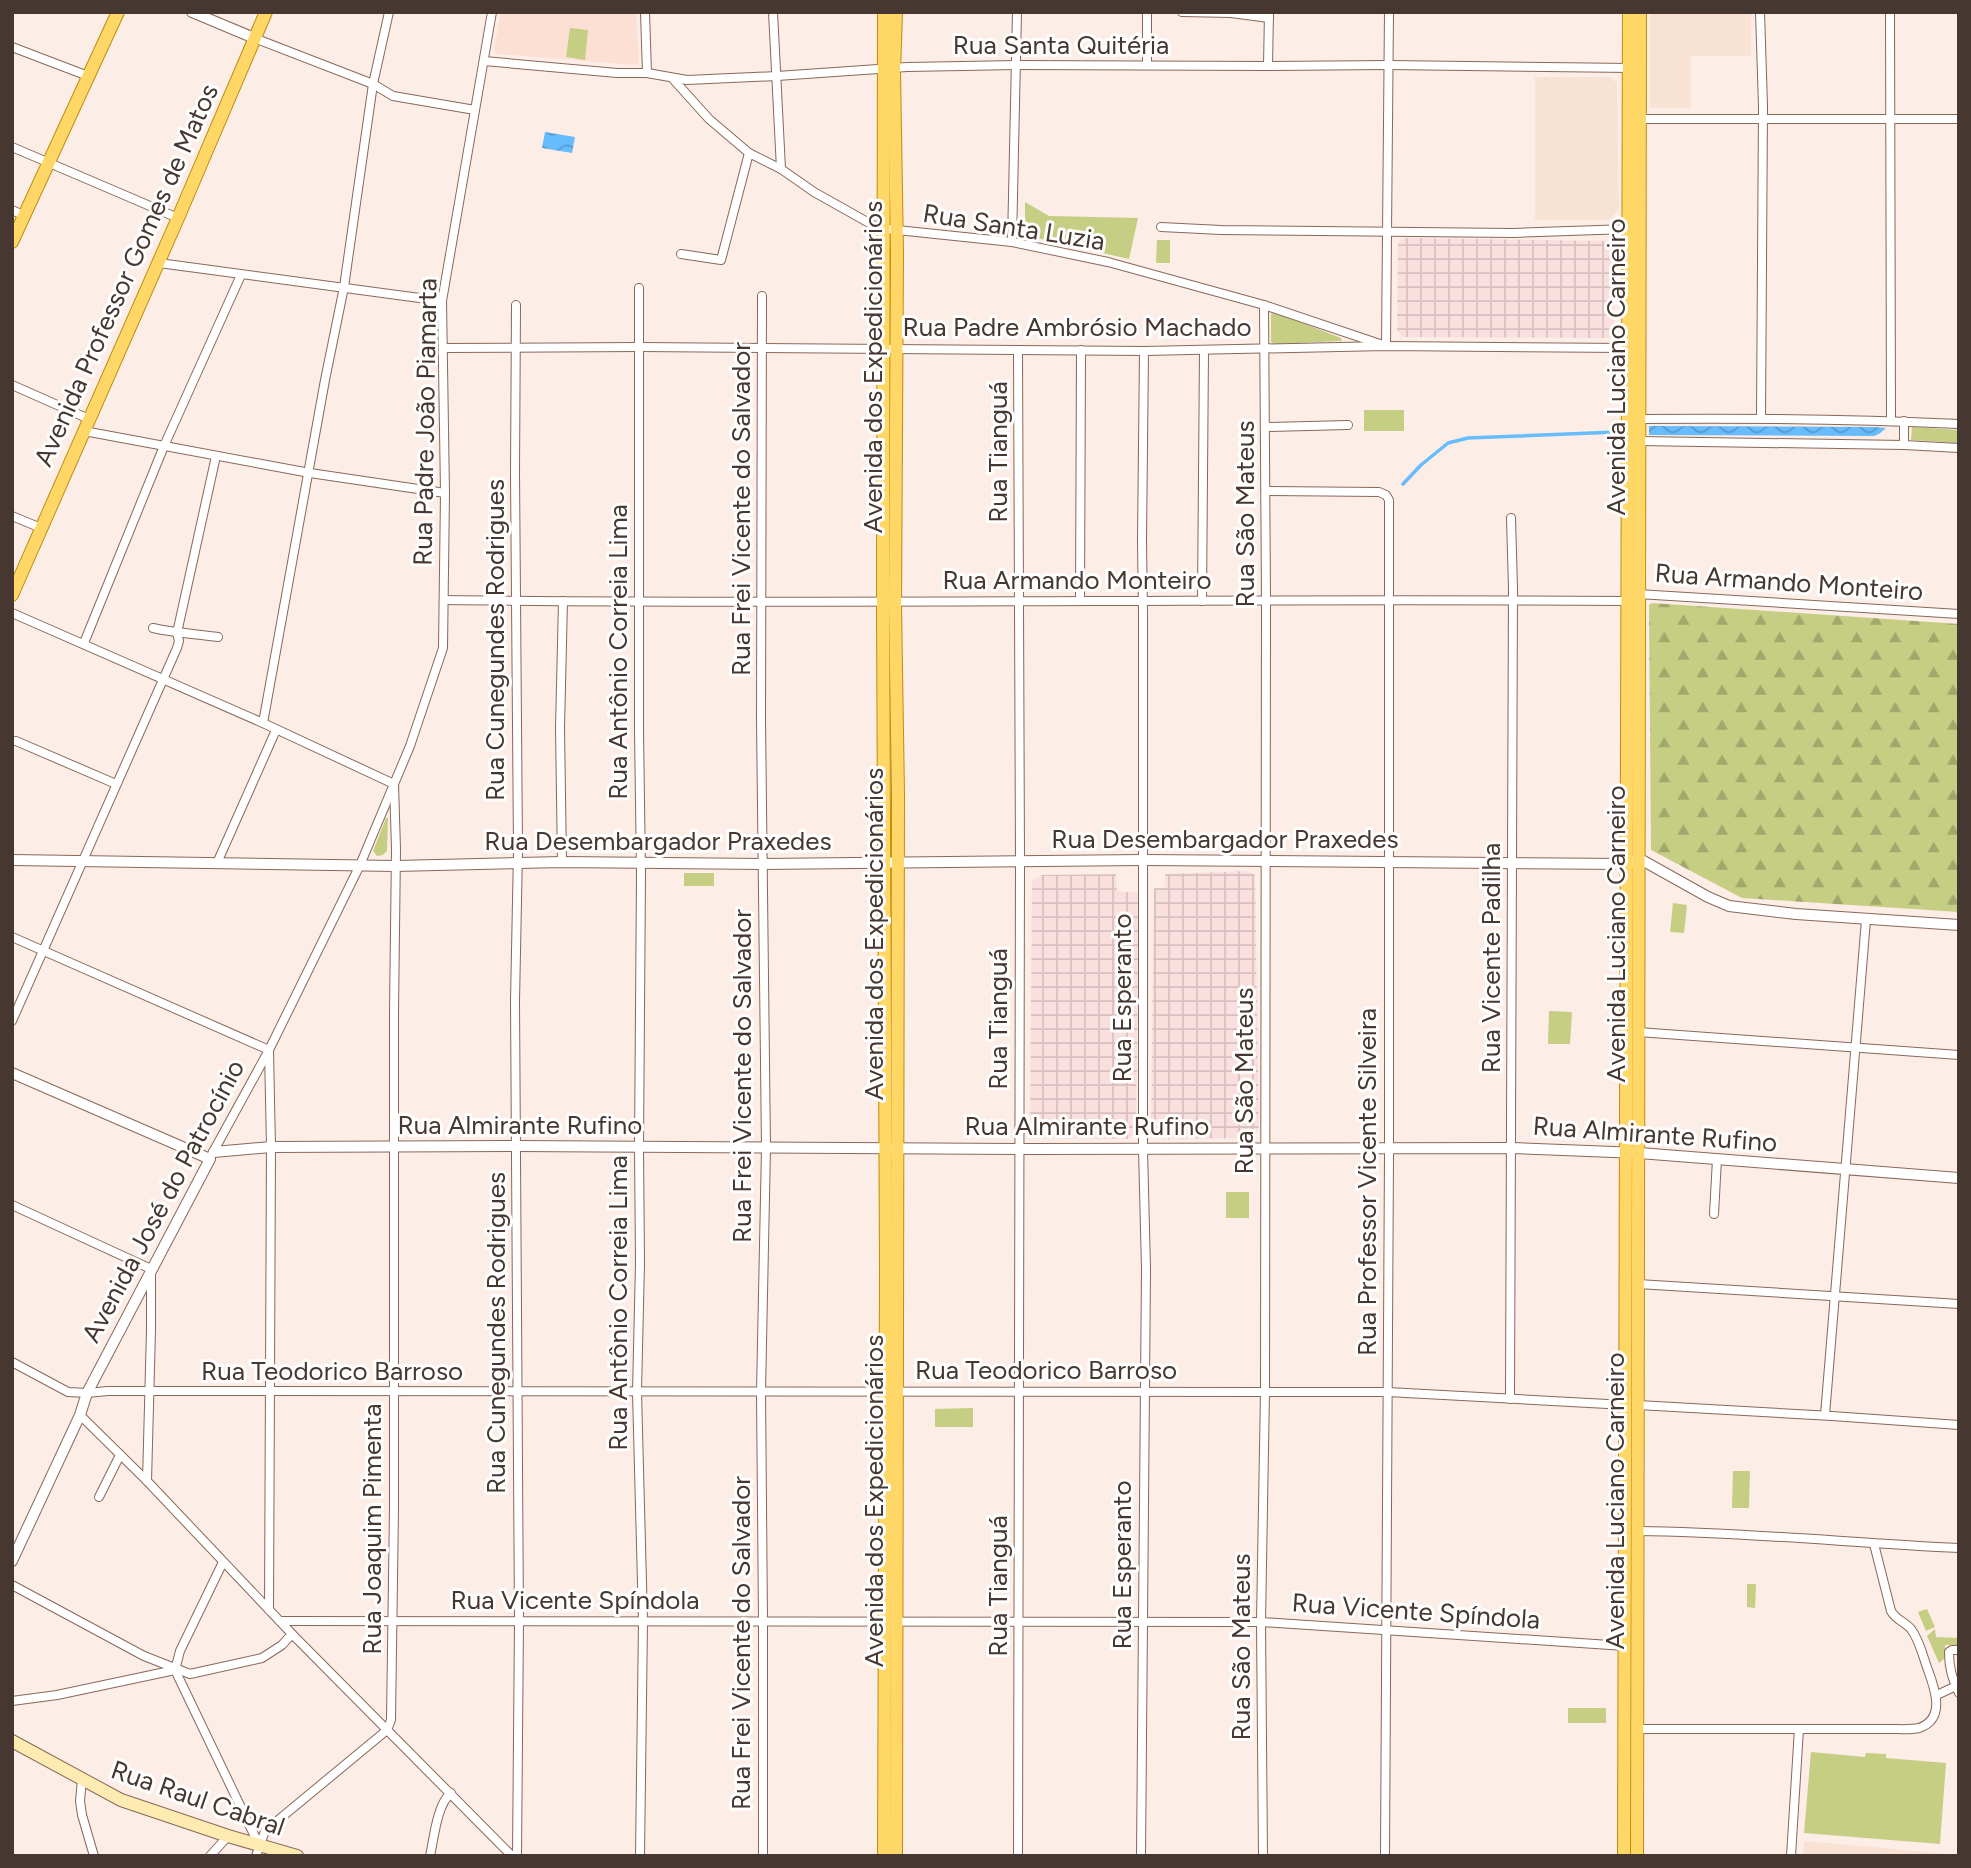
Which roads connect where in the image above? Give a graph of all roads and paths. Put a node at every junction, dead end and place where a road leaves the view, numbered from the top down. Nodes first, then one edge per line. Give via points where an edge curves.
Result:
1 (118, 12) edge
2 (192, 12) edge
3 (265, 12) edge
4 (389, 12) edge
5 (492, 12) edge
6 (645, 12) edge
7 (773, 12) edge
8 (884, 12) edge
9 (896, 12) edge
10 (1017, 12) edge
11 (1147, 12) edge
12 (1182, 12) edge
13 (1389, 12) edge
14 (1629, 12) edge
15 (1640, 12) edge
16 (1760, 12) edge
17 (1890, 12) edge
18 (1269, 15) edge
19 (254, 38) junction
20 (12, 47) edge
21 (484, 61) junction
22 (1017, 65) junction
23 (1147, 65) junction
24 (1389, 65) junction
25 (1268, 66) junction
26 (1634, 68) junction
27 (889, 69) junction
28 (647, 73) junction
29 (88, 76) junction
30 (777, 76) junction
31 (673, 79) junction
32 (373, 85) junction
33 (475, 110) junction
34 (1634, 119) junction
35 (1959, 119) edge
36 (1763, 120) junction
37 (1889, 120) junction
38 (12, 147) edge
39 (749, 153) junction
40 (49, 163) junction
41 (781, 169) junction
42 (12, 210) edge
43 (25, 216) junction
44 (178, 218) junction
45 (1161, 227) dead end
46 (883, 229) junction
47 (1628, 229) junction
48 (897, 230) junction
49 (1387, 230) junction
50 (12, 242) edge
51 (1012, 242) junction
52 (681, 254) dead end
53 (159, 263) junction
54 (242, 275) junction
55 (344, 287) junction
56 (639, 288) dead end
57 (762, 296) dead end
58 (442, 301) junction
59 (516, 305) dead end
60 (1264, 305) junction
61 (1386, 346) junction
62 (639, 347) junction
63 (443, 348) junction
64 (516, 348) junction
65 (890, 348) junction
66 (1265, 348) junction
67 (1627, 348) junction
68 (762, 349) junction
69 (1018, 350) junction
70 (1081, 350) junction
71 (1203, 350) junction
72 (1144, 351) junction
73 (12, 385) edge
74 (1761, 418) junction
75 (1891, 420) junction
76 (1904, 421) junction
77 (1959, 424) edge
78 (86, 425) junction
79 (1348, 425) dead end
80 (1266, 427) junction
81 (1635, 430) junction
82 (1904, 445) junction
83 (164, 446) junction
84 (1959, 448) edge
85 (216, 456) junction
86 (310, 473) junction
87 (1266, 491) junction
88 (444, 493) junction
89 (12, 516) edge
90 (1511, 517) dead end
91 (41, 528) junction
92 (1638, 594) junction
93 (12, 595) edge
94 (444, 600) junction
95 (1266, 600) junction
96 (515, 601) junction
97 (563, 601) junction
98 (762, 601) junction
99 (1080, 601) junction
100 (1143, 601) junction
101 (1202, 601) junction
102 (1389, 601) junction
103 (1627, 601) junction
104 (639, 602) junction
105 (889, 602) junction
106 (1019, 602) junction
107 (1513, 602) junction
108 (12, 612) edge
109 (1959, 614) edge
110 (153, 628) dead end
111 (177, 634) junction
112 (218, 637) dead end
113 (84, 643) junction
114 (164, 681) junction
115 (263, 723) junction
116 (276, 730) junction
117 (16, 741) dead end
118 (116, 784) junction
119 (394, 785) junction
120 (1640, 859) junction
121 (12, 860) edge
122 (84, 860) junction
123 (1143, 860) junction
124 (1020, 861) junction
125 (1265, 861) junction
126 (562, 862) junction
127 (891, 862) junction
128 (1512, 862) junction
129 (217, 863) junction
130 (518, 863) junction
131 (641, 863) junction
132 (1388, 863) junction
133 (360, 864) junction
134 (763, 864) junction
135 (1626, 864) junction
136 (395, 866) junction
137 (1866, 920) junction
138 (1959, 925) edge
139 (12, 937) edge
140 (43, 950) junction
141 (1632, 963) junction
142 (12, 1021) edge
143 (1638, 1032) junction
144 (1856, 1048) junction
145 (269, 1050) junction
146 (1959, 1055) edge
147 (12, 1073) edge
148 (516, 1146) junction
149 (271, 1147) junction
150 (639, 1147) junction
151 (1389, 1147) junction
152 (393, 1148) junction
153 (766, 1148) junction
154 (890, 1148) junction
155 (1511, 1148) junction
156 (1019, 1149) junction
157 (1143, 1149) junction
158 (1266, 1149) junction
159 (1632, 1153) junction
160 (212, 1156) junction
161 (1717, 1159) junction
162 (1845, 1170) junction
163 (1959, 1178) edge
164 (12, 1205) edge
165 (1714, 1214) dead end
166 (151, 1269) junction
167 (1638, 1284) junction
168 (1835, 1297) junction
169 (1959, 1304) edge
170 (12, 1362) edge
171 (394, 1391) junction
172 (891, 1391) junction
173 (1020, 1391) junction
174 (1265, 1391) junction
175 (149, 1392) junction
176 (270, 1392) junction
177 (516, 1392) junction
178 (637, 1392) junction
179 (761, 1392) junction
180 (1144, 1392) junction
181 (1388, 1392) junction
182 (87, 1393) junction
183 (1510, 1399) junction
184 (1632, 1405) junction
185 (80, 1415) junction
186 (1825, 1415) junction
187 (1959, 1425) edge
188 (120, 1455) junction
189 (147, 1481) junction
190 (99, 1497) dead end
191 (1638, 1531) junction
192 (1874, 1544) junction
193 (1959, 1548) edge
194 (12, 1561) edge
195 (223, 1562) junction
196 (12, 1585) edge
197 (269, 1610) junction
198 (280, 1620) junction
199 (393, 1621) junction
200 (519, 1621) junction
201 (643, 1621) junction
202 (1018, 1621) junction
203 (763, 1622) junction
204 (890, 1622) junction
205 (1143, 1622) junction
206 (1261, 1622) junction
207 (1387, 1631) junction
208 (292, 1634) junction
209 (1625, 1646) junction
210 (1959, 1650) edge
211 (175, 1670) junction
212 (1957, 1689) edge
213 (1937, 1695) junction
214 (12, 1701) edge
215 (1637, 1729) junction
216 (1799, 1729) junction
217 (387, 1730) junction
218 (12, 1741) edge
219 (82, 1779) junction
220 (451, 1793) junction
221 (228, 1836) junction
222 (257, 1850) edge
223 (94, 1856) edge
224 (210, 1856) edge
225 (297, 1856) edge
226 (430, 1856) edge
227 (515, 1856) edge
228 (640, 1856) edge
229 (762, 1856) edge
230 (884, 1856) edge
231 (896, 1856) edge
232 (1018, 1856) edge
233 (1141, 1856) edge
234 (1263, 1856) edge
235 (1385, 1856) edge
236 (1624, 1856) edge
237 (1637, 1856) edge
238 (1791, 1856) edge

1 - 29 main road
2 - 19 street
3 - 19 main road, Avenida Professor Gomes de Matos
4 - 32 street
5 - 21 street, Rua Padre João Piamarta
6 - 28 street
7 - 30 street
8 - 27 main road, Avenida dos Expedicionários
9 - 27 main road, Avenida dos Expedicionários
10 - 22 street
11 - 23 street
12 - 18 street
13 - 24 street
14 - 26 main road, Avenida Luciano Carneiro
15 - 26 main road, Avenida Luciano Carneiro
16 - 36 street
17 - 37 street
18 - 25 street
19 - 32 street
19 - 44 main road, Avenida Professor Gomes de Matos
20 - 29 street
21 - 28 street, Rua Santa Quitéria
21 - 33 street, Rua Padre João Piamarta
22 - 23 street, Rua Santa Quitéria
22 - 27 street, Rua Santa Quitéria
22 - 51 street
23 - 25 street, Rua Santa Quitéria
24 - 25 street, Rua Santa Quitéria
24 - 26 street, Rua Santa Quitéria
24 - 49 street
26 - 34 main road, Avenida Luciano Carneiro
27 - 30 street, Rua Santa Quitéria
27 - 46 main road, Avenida dos Expedicionários
27 - 48 main road, Avenida dos Expedicionários
28 - 31 street, Rua Santa Quitéria
29 - 40 main road
30 - 31 street, Rua Santa Quitéria
30 - 41 street
31 - 39 street, Rua Santa Luzia via 709,119
32 - 33 street via 393,96
32 - 55 street
33 - 58 street, Rua Padre João Piamarta
34 - 36 street
34 - 47 main road, Avenida Luciano Carneiro
34 - 81 main road, Avenida Luciano Carneiro
35 - 37 street
36 - 37 street
36 - 74 street
37 - 75 street
38 - 40 street
39 - 41 street, Rua Santa Luzia
39 - 52 street via 721,260
40 - 43 main road
40 - 44 street
41 - 46 street, Rua Santa Luzia
42 - 43 street
43 - 50 main road
44 - 53 main road, Avenida Professor Gomes de Matos
45 - 49 street
46 - 48 street, Rua Santa Luzia
46 - 65 main road, Avenida dos Expedicionários
47 - 49 street via 1513,233
47 - 67 main road, Avenida Luciano Carneiro
48 - 51 street, Rua Santa Luzia
48 - 65 main road, Avenida dos Expedicionários
49 - 61 street
51 - 60 street, Rua Santa Luzia via 1108,262
53 - 54 street
53 - 78 main road, Avenida Professor Gomes de Matos
54 - 55 street
54 - 83 street
55 - 58 street
55 - 86 street
56 - 62 street, Rua Antônio Correia Lima
57 - 68 street, Rua Frei Vicente do Salvador
58 - 63 street, Rua Padre João Piamarta
59 - 64 street, Rua Cunegundes Rodrigues
60 - 61 street, Rua Santa Luzia
60 - 66 street, Rua São Mateus
61 - 66 street, Rua Padre Ambrósio Machado
61 - 67 street, Rua Padre Ambrósio Machado
62 - 64 street, Rua Padre Ambrósio Machado
62 - 68 street, Rua Padre Ambrósio Machado
62 - 104 street, Rua Antônio Correia Lima
63 - 64 street, Rua Padre Ambrósio Machado
63 - 88 street, Rua Padre João Piamarta
64 - 96 street, Rua Cunegundes Rodrigues
65 - 68 street, Rua Padre Ambrósio Machado
65 - 69 street, Rua Padre Ambrósio Machado
65 - 105 main road, Avenida dos Expedicionários
66 - 71 street, Rua Padre Ambrósio Machado
66 - 80 street, Rua São Mateus
67 - 81 main road, Avenida Luciano Carneiro
68 - 98 street, Rua Frei Vicente do Salvador
69 - 70 street, Rua Padre Ambrósio Machado
69 - 106 street, Rua Tianguá
70 - 72 street, Rua Padre Ambrósio Machado
70 - 99 street
71 - 72 street, Rua Padre Ambrósio Machado
71 - 101 street
72 - 100 street, Rua Esperanto
73 - 78 street
74 - 75 street
74 - 81 street
75 - 76 street
76 - 77 street
76 - 82 street
78 - 83 street
78 - 91 main road, Avenida Professor Gomes de Matos
79 - 80 street
80 - 87 street, Rua São Mateus
81 - 82 street
81 - 92 main road, Avenida Luciano Carneiro
81 - 103 main road, Avenida Luciano Carneiro
82 - 84 street
83 - 85 street
83 - 113 street
85 - 86 street
85 - 111 street
86 - 88 street
86 - 115 street
87 - 95 street, Rua São Mateus
87 - 102 street, Rua Professor Vicente Silveira via 1385,495 1390,508
88 - 94 street, Rua Padre João Piamarta
89 - 91 street
90 - 107 street, Rua Vicente Padilha
91 - 93 main road, Avenida Professor Gomes de Matos
92 - 103 street, Rua Armando Monteiro
92 - 109 street, Rua Armando Monteiro
92 - 120 main road, Avenida Luciano Carneiro
94 - 96 street, Rua Armando Monteiro
94 - 119 street, Rua Padre João Piamarta via 443,648
95 - 101 street, Rua Armando Monteiro
95 - 102 street, Rua Armando Monteiro
95 - 125 street, Rua São Mateus
96 - 97 street, Rua Armando Monteiro
96 - 130 street, Rua Cunegundes Rodrigues
97 - 104 street, Rua Armando Monteiro
97 - 126 street
98 - 104 street, Rua Armando Monteiro
98 - 105 street, Rua Armando Monteiro
98 - 134 street, Rua Frei Vicente do Salvador
99 - 100 street, Rua Armando Monteiro
99 - 106 street, Rua Armando Monteiro
100 - 101 street, Rua Armando Monteiro
100 - 123 street, Rua Esperanto
102 - 107 street, Rua Armando Monteiro
102 - 132 street, Rua Professor Vicente Silveira
103 - 107 street, Rua Armando Monteiro
103 - 135 main road, Avenida Luciano Carneiro
104 - 131 street, Rua Antônio Correia Lima
105 - 106 street, Rua Armando Monteiro
105 - 127 main road, Avenida dos Expedicionários
106 - 124 street, Rua Tianguá
107 - 128 street, Rua Vicente Padilha
108 - 113 street
110 - 111 street
111 - 112 street
111 - 114 street via 179,641
113 - 114 street
114 - 115 street
114 - 118 street
115 - 116 street
116 - 119 street
116 - 129 street
117 - 118 street
118 - 122 street
119 - 133 street, Rua Padre João Piamarta
119 - 136 street, Rua Padre João Piamarta
120 - 135 street, Rua Desembargador Praxedes
120 - 137 street via 1729,906
120 - 141 main road, Avenida Luciano Carneiro
121 - 122 street, Rua Desembargador Praxedes
122 - 129 street, Rua Desembargador Praxedes
122 - 140 street
123 - 124 street, Rua Desembargador Praxedes
123 - 125 street, Rua Desembargador Praxedes
123 - 157 street, Rua Esperanto
124 - 127 street, Rua Desembargador Praxedes
124 - 156 street, Rua Tianguá
125 - 132 street, Rua Desembargador Praxedes
125 - 158 street, Rua São Mateus
126 - 130 street, Rua Desembargador Praxedes
126 - 131 street, Rua Desembargador Praxedes
127 - 134 street, Rua Desembargador Praxedes
127 - 154 main road, Avenida dos Expedicionários
128 - 132 street, Rua Desembargador Praxedes
128 - 135 street, Rua Desembargador Praxedes
128 - 155 street, Rua Vicente Padilha
129 - 133 street, Rua Desembargador Praxedes
130 - 136 street, Rua Desembargador Praxedes
130 - 148 street, Rua Cunegundes Rodrigues
131 - 134 street, Rua Desembargador Praxedes
131 - 150 street, Rua Antônio Correia Lima
132 - 151 street, Rua Professor Vicente Silveira
133 - 136 street, Rua Desembargador Praxedes
133 - 145 street, Avenida José do Patrocínio
134 - 153 street, Rua Frei Vicente do Salvador
135 - 141 main road, Avenida Luciano Carneiro
136 - 152 street, Rua Joaquim Pimenta
137 - 138 street
137 - 144 street
139 - 140 street
140 - 142 street
140 - 145 street
141 - 143 main road, Avenida Luciano Carneiro
141 - 159 main road, Avenida Luciano Carneiro
143 - 144 street
143 - 159 main road, Avenida Luciano Carneiro
144 - 146 street
144 - 162 street
145 - 149 street
145 - 160 street, Avenida José do Patrocínio
147 - 160 street
148 - 150 street, Rua Almirante Rufino
148 - 152 street, Rua Almirante Rufino
148 - 177 street, Rua Cunegundes Rodrigues
149 - 152 street, Rua Almirante Rufino
149 - 160 street, Rua Almirante Rufino
149 - 176 street
150 - 153 street, Rua Almirante Rufino
150 - 178 street, Rua Antônio Correia Lima
151 - 155 street, Rua Almirante Rufino
151 - 158 street, Rua Almirante Rufino
151 - 181 street, Rua Professor Vicente Silveira
152 - 171 street, Rua Joaquim Pimenta
153 - 154 street, Rua Almirante Rufino
153 - 179 street, Rua Frei Vicente do Salvador
154 - 156 street, Rua Almirante Rufino
154 - 172 main road, Avenida dos Expedicionários
155 - 159 street, Rua Almirante Rufino
155 - 183 street, Rua Vicente Padilha
156 - 157 street, Rua Almirante Rufino
156 - 173 street, Rua Tianguá
157 - 158 street, Rua Almirante Rufino
157 - 180 street, Rua Esperanto
158 - 174 street, Rua São Mateus
159 - 161 street, Rua Almirante Rufino
159 - 167 main road, Avenida Luciano Carneiro
159 - 184 main road, Avenida Luciano Carneiro
160 - 166 street, Avenida José do Patrocínio
161 - 162 street, Rua Almirante Rufino
161 - 165 street
162 - 163 street, Rua Almirante Rufino
162 - 168 street
164 - 166 street
166 - 175 street
166 - 182 street, Avenida José do Patrocínio
167 - 168 street
167 - 184 main road, Avenida Luciano Carneiro
168 - 169 street
168 - 186 street
170 - 182 street, Rua Teodorico Barroso via 68,1392
171 - 176 street, Rua Teodorico Barroso
171 - 177 street, Rua Teodorico Barroso
171 - 199 street, Rua Joaquim Pimenta
172 - 173 street, Rua Teodorico Barroso
172 - 179 street, Rua Teodorico Barroso
172 - 204 main road, Avenida dos Expedicionários
173 - 180 street, Rua Teodorico Barroso
173 - 202 street, Rua Tianguá
174 - 180 street, Rua Teodorico Barroso
174 - 181 street, Rua Teodorico Barroso
174 - 206 street, Rua São Mateus
175 - 176 street, Rua Teodorico Barroso
175 - 182 street, Rua Teodorico Barroso
175 - 189 street
176 - 197 street
177 - 178 street, Rua Teodorico Barroso
177 - 200 street, Rua Cunegundes Rodrigues
178 - 179 street, Rua Teodorico Barroso
178 - 201 street, Rua Antônio Correia Lima
179 - 203 street, Rua Frei Vicente do Salvador
180 - 205 street, Rua Esperanto
181 - 183 street, Rua Teodorico Barroso
181 - 207 street, Rua Professor Vicente Silveira
182 - 185 street, Avenida José do Patrocínio
183 - 184 street, Rua Teodorico Barroso
184 - 186 street, Rua Teodorico Barroso
184 - 191 main road, Avenida Luciano Carneiro
184 - 209 main road, Avenida Luciano Carneiro
185 - 188 street
185 - 194 street, Avenida José do Patrocínio
186 - 187 street, Rua Teodorico Barroso
188 - 189 street
188 - 190 street
189 - 195 street
191 - 192 street
191 - 215 main road, Avenida Luciano Carneiro
192 - 193 street
192 - 213 street via 1891,1611 1916,1638
195 - 197 street
195 - 211 street
196 - 211 street
197 - 198 street
198 - 199 street, Rua Vicente Spíndola
198 - 208 street
199 - 200 street, Rua Vicente Spíndola
199 - 217 street, Rua Joaquim Pimenta via 392,1710
200 - 201 street, Rua Vicente Spíndola
200 - 227 street, Rua Cunegundes Rodrigues
201 - 203 street, Rua Vicente Spíndola
201 - 228 street, Rua Antônio Correia Lima
202 - 204 street, Rua Vicente Spíndola
202 - 205 street, Rua Vicente Spíndola
202 - 232 street, Rua Tianguá
203 - 204 street, Rua Vicente Spíndola
203 - 229 street, Rua Frei Vicente do Salvador
204 - 230 main road, Avenida dos Expedicionários
204 - 231 main road, Avenida dos Expedicionários
205 - 206 street, Rua Vicente Spíndola
205 - 233 street, Rua Esperanto
206 - 207 street, Rua Vicente Spíndola
206 - 234 street, Rua São Mateus
207 - 209 street, Rua Vicente Spíndola
207 - 235 street, Rua Professor Vicente Silveira
208 - 211 street via 270,1654 253,1661 190,1674
208 - 217 street
209 - 236 main road, Avenida Luciano Carneiro
210 - 212 street via 1949,1652
211 - 214 street
211 - 222 street
212 - 213 street
213 - 216 street via 1933,1716 1920,1727
215 - 216 street
215 - 237 main road, Avenida Luciano Carneiro
216 - 238 street
217 - 220 street
217 - 222 street via 265,1831
218 - 219 main road, Rua Raul Cabral
219 - 221 main road, Rua Raul Cabral via 121,1800
219 - 223 street via 79,1801
220 - 226 street via 441,1806
220 - 227 street
221 - 222 main road, Rua Raul Cabral
221 - 224 street
222 - 225 main road, Rua Raul Cabral

